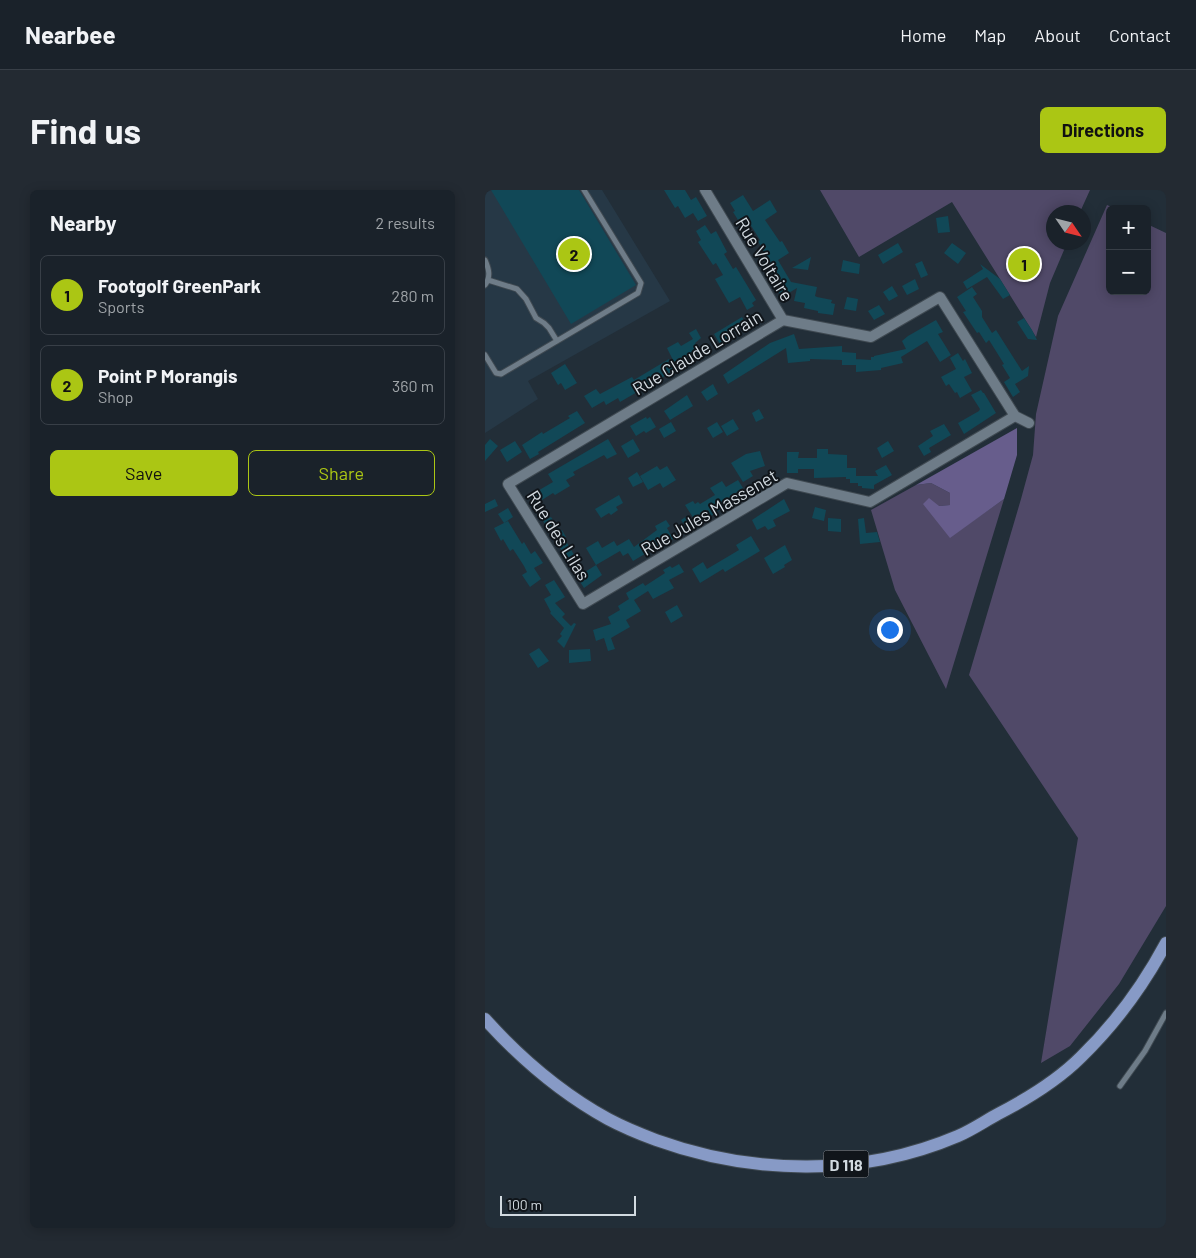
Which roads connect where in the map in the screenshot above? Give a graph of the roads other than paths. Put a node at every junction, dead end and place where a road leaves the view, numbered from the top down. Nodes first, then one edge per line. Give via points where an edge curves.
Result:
1 (584, 190) edge
2 (705, 190) edge
3 (485, 260) edge
4 (487, 283) edge
5 (783, 320) junction
6 (557, 341) junction
7 (485, 355) edge
8 (1015, 416) junction
9 (1029, 424) dead end
10 (508, 484) joint
11 (583, 604) joint
12 (1166, 943) edge
13 (1166, 1013) edge
14 (485, 1019) edge
15 (1120, 1086) dead end

1 - 6 lane via 641,283 640,289
2 - 5 street, Rue Voltaire
3 - 4 lane via 489,272
4 - 6 lane via 517,289 536,318 549,328
5 - 8 street, Rue Claude Lorrain via 871,336 940,297
5 - 10 street, Rue Claude Lorrain
6 - 7 lane via 501,374 496,373
8 - 9 street
8 - 11 street, Rue Jules Massenet via 870,502 787,483
10 - 11 street, Rue des Lilas
12 - 14 main road, D 118 via 1125,1009 1080,1058 1028,1097 958,1136 867,1162 766,1166 691,1152 642,1135 609,1120 555,1085 532,1067
13 - 15 lane

